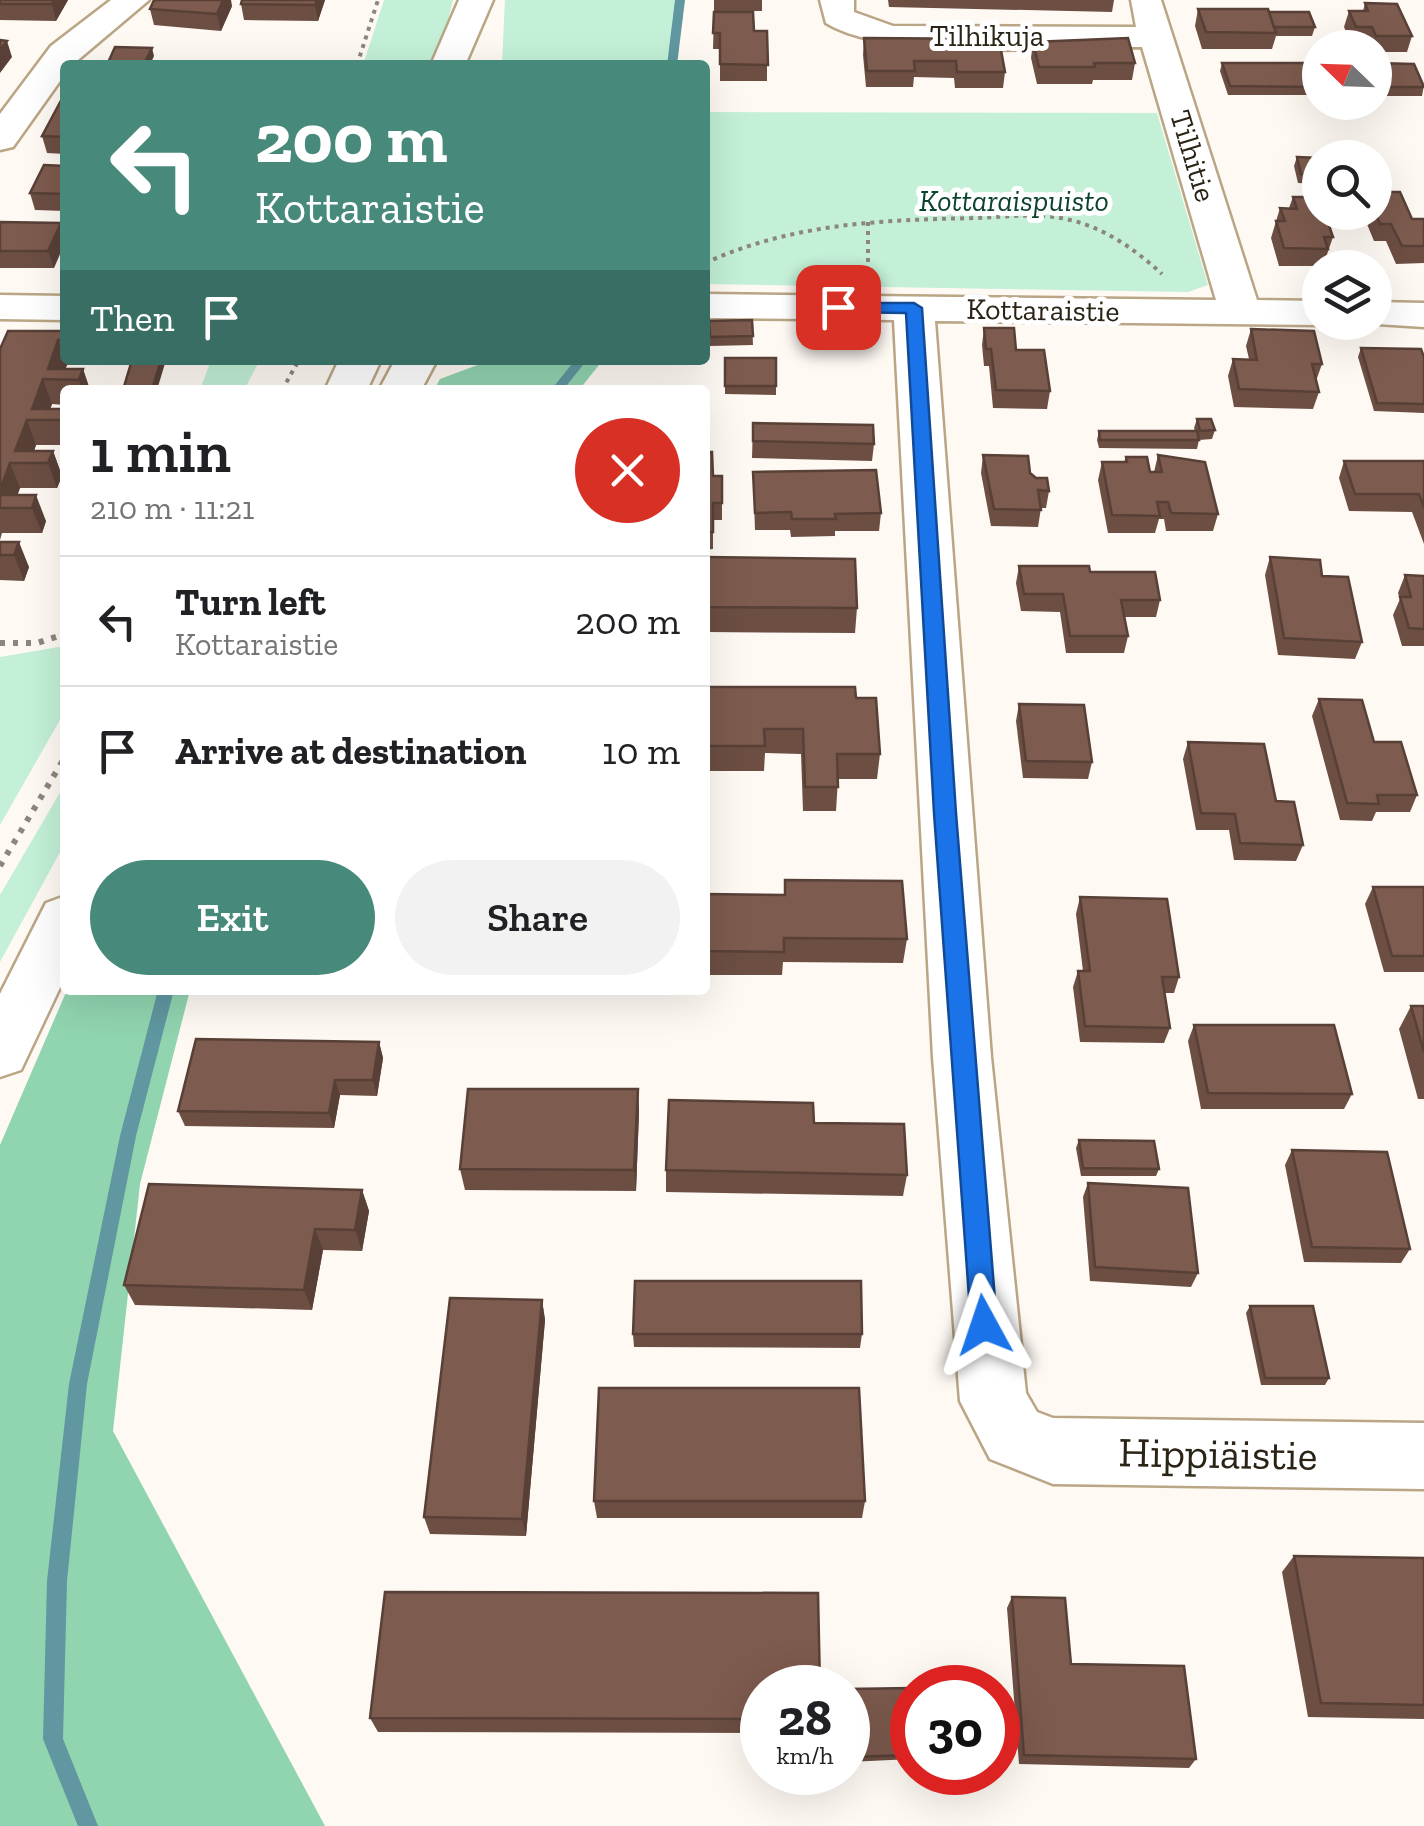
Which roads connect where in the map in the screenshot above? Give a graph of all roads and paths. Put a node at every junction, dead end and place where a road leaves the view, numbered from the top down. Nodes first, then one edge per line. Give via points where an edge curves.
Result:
1 (132, 0) edge
2 (378, 0) edge
3 (838, 0) edge
4 (1145, 0) edge
5 (474, 9) edge
6 (1157, 38) junction
7 (358, 60) edge
8 (449, 60) edge
9 (482, 60) edge
10 (0, 139) edge
11 (868, 222) junction
12 (710, 261) edge
13 (1172, 286) dead end
14 (891, 300) junction
15 (710, 306) edge
16 (0, 307) edge
17 (60, 308) edge
18 (1240, 312) junction
19 (1302, 313) edge
20 (1392, 314) edge
21 (1424, 315) edge
22 (60, 636) edge
23 (0, 642) edge
24 (60, 766) edge
25 (0, 866) edge
26 (60, 928) edge
27 (0, 1053) edge
28 (1424, 1456) edge

1 - 10 street via 64,53
2 - 7 path
3 - 6 street, Tilhikuja via 838,16 892,36
4 - 6 street, Tilhitie
5 - 8 street
5 - 9 street
6 - 18 street, Tilhitie
11 - 12 path via 754,241
11 - 13 path via 1054,217 1140,252
11 - 14 path
14 - 15 street, Kottaraistie
14 - 18 street, Kottaraistie
14 - 28 street, Hippiäistie via 945,813 992,1401 1014,1436 1053,1451
16 - 17 street
18 - 19 street, Kottaraistie
20 - 21 street
22 - 23 path
24 - 25 path
26 - 27 street

